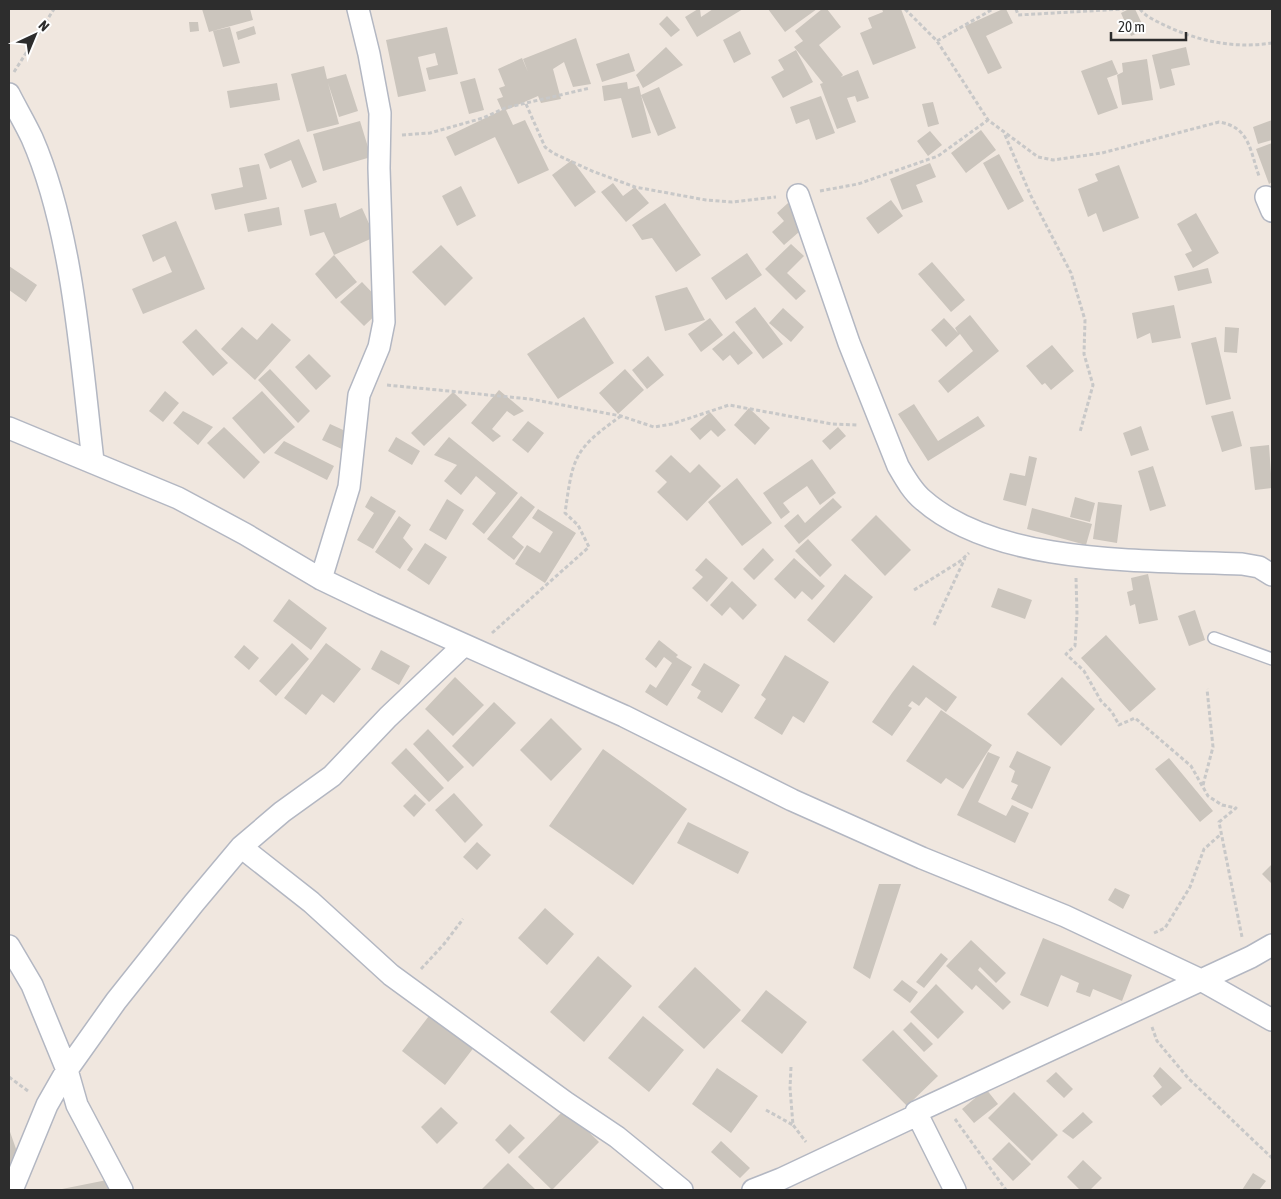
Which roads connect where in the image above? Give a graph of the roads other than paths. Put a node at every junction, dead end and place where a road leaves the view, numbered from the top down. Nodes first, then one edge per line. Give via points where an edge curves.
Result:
1 (358, 9) edge
2 (9, 94) edge
3 (798, 195) road end
4 (9, 428) edge
5 (93, 461) junction
6 (1272, 575) edge
7 (321, 579) junction
8 (1214, 638) dead end
9 (468, 648) junction
10 (1272, 659) edge
11 (241, 847) junction
12 (1272, 945) edge
13 (9, 946) edge
14 (1201, 980) junction
15 (1272, 1020) edge
16 (67, 1070) junction
17 (916, 1112) junction
18 (776, 1185) edge
19 (12, 1190) edge
20 (122, 1190) edge
21 (682, 1190) edge
22 (753, 1190) edge
23 (955, 1190) edge

1 - 7 street via 380,113 384,322 379,347 357,406 346,501
2 - 5 street via 32,138 63,240
3 - 6 street via 849,343 898,466 923,500 960,526 1071,556 1242,564 1259,567
4 - 5 street
5 - 7 street via 178,498
7 - 9 street
8 - 10 lane
9 - 11 street via 388,717 332,776
9 - 14 street via 624,716 792,800 922,858 1065,916
11 - 16 street via 116,1001
11 - 21 street via 311,902 376,962 624,1142
12 - 14 street
13 - 16 street via 32,986
14 - 15 street
14 - 17 street
16 - 19 street via 47,1105
16 - 20 street via 78,1105
17 - 18 street via 915,1116
17 - 23 street
18 - 22 street

